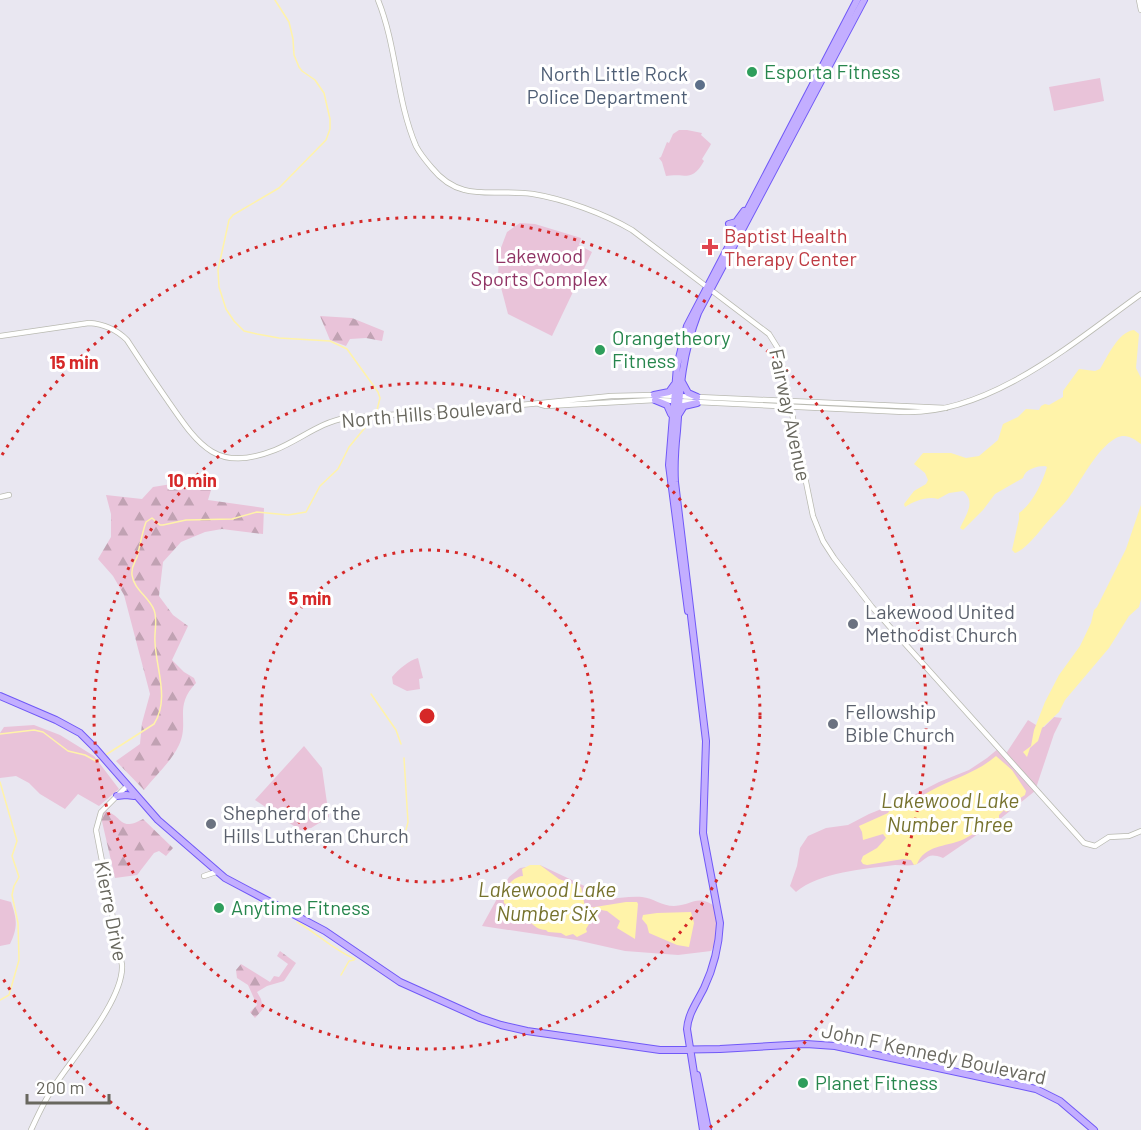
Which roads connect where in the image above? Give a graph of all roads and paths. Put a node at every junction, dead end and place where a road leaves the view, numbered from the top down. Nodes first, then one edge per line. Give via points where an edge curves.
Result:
1 (378, 0) edge
2 (857, 0) edge
3 (864, 0) edge
4 (1138, 0) edge
5 (1141, 10) edge
6 (836, 47) junction
7 (752, 202) junction
8 (729, 224) dead end
9 (709, 288) junction
10 (1141, 294) edge
11 (0, 336) edge
12 (678, 379) junction
13 (655, 397) junction
14 (677, 399) junction
15 (697, 400) junction
16 (790, 404) junction
17 (676, 418) junction
18 (9, 495) dead end
19 (0, 497) edge
20 (0, 696) edge
21 (127, 786) junction
22 (117, 796) junction
23 (138, 798) junction
24 (1141, 831) edge
25 (216, 872) junction
26 (204, 876) dead end
27 (691, 1050) junction
28 (31, 1130) edge
29 (706, 1130) edge
30 (1094, 1130) edge

1 - 9 street, Fairway Avenue via 415,142 443,180 469,192 543,196 606,217 632,230
2 - 6 main road
3 - 6 main road
4 - 5 street
6 - 7 main road
6 - 9 main road
7 - 8 main road via 736,222
7 - 9 main road
9 - 12 main road
9 - 16 street, Fairway Avenue via 774,340
10 - 16 street, North Hills Boulevard via 1037,367 977,398 946,408 918,412
11 - 13 street, North Hills Boulevard via 89,323 116,331 127,340 195,439 210,451 229,458 266,453 346,418 610,396
12 - 13 main road via 670,392
12 - 14 main road
12 - 15 main road
13 - 14 street, North Hills Boulevard
13 - 17 main road
14 - 15 street, North Hills Boulevard
14 - 17 main road
15 - 16 street, North Hills Boulevard
15 - 17 main road via 684,406
16 - 24 street, Fairway Avenue via 810,509 828,548 872,607 1084,843 1092,846 1114,836
17 - 27 main road via 675,482 706,741 703,833 720,923 712,967 689,1018
18 - 19 street
20 - 21 main road, John F Kennedy Boulevard via 80,733
21 - 22 street, Kierre Drive
21 - 23 main road, John F Kennedy Boulevard
22 - 23 main road
22 - 28 street, Kierre Drive via 101,812 96,830 122,965 121,979 95,1028 50,1092
23 - 25 main road, John F Kennedy Boulevard
25 - 26 street
25 - 27 main road, John F Kennedy Boulevard via 325,931 392,977 490,1022 618,1045
27 - 29 main road
27 - 30 main road, John F Kennedy Boulevard via 835,1046 1036,1089 1060,1101

